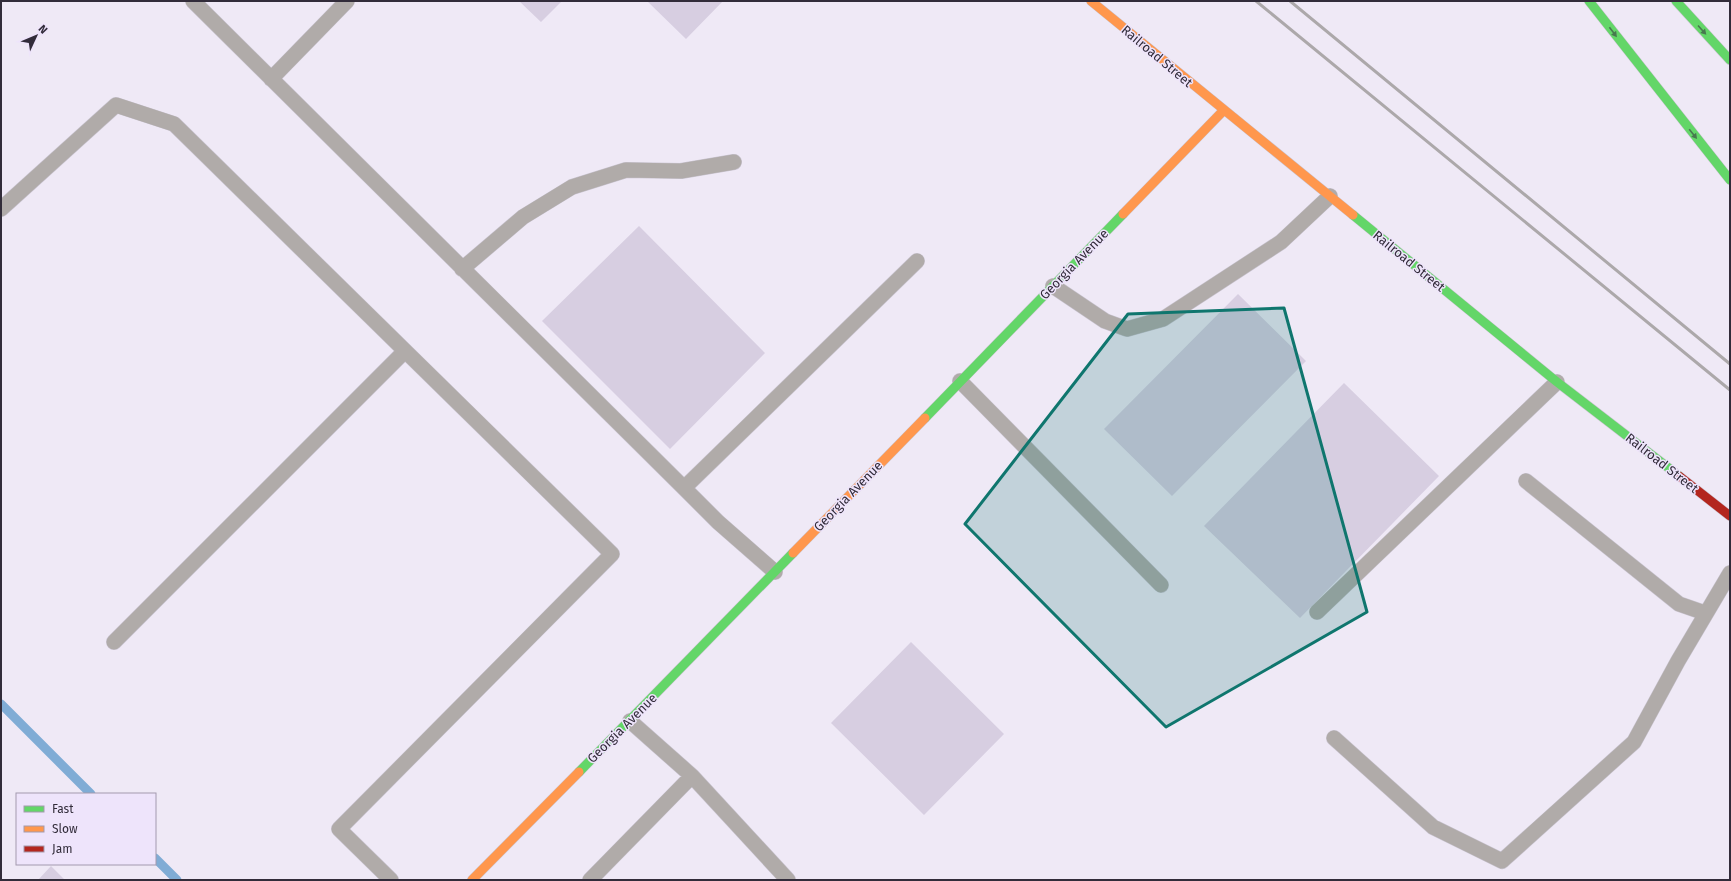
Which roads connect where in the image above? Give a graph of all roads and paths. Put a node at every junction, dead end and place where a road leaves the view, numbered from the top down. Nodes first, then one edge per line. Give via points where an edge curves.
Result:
1 (193, 1) edge
2 (347, 1) edge
3 (1091, 1) edge
4 (1589, 1) edge
5 (1676, 1) edge
6 (1730, 60) edge
7 (271, 79) junction
8 (1223, 111) junction
9 (734, 162) dead end
10 (1730, 180) edge
11 (1330, 196) junction
12 (1, 210) edge
13 (916, 261) dead end
14 (462, 269) junction
15 (1053, 286) junction
16 (405, 351) junction
17 (960, 381) junction
18 (1557, 382) junction
19 (1526, 481) dead end
20 (684, 488) junction
21 (1730, 516) edge
22 (775, 572) junction
23 (1730, 573) edge
24 (1161, 585) dead end
25 (1317, 612) dead end
26 (1706, 613) junction
27 (114, 642) dead end
28 (630, 720) junction
29 (1334, 738) dead end
30 (692, 776) junction
31 (391, 880) edge
32 (472, 880) edge
33 (590, 880) edge
34 (788, 880) edge

1 - 7 lane
2 - 7 lane
3 - 8 main road, Railroad Street
4 -> 10 main road
5 -> 6 main road
7 - 14 lane
8 - 11 main road, Railroad Street
8 - 15 main road, Georgia Avenue
9 - 14 lane via 681,172 626,170 572,187 523,216
11 - 15 lane via 1281,242 1163,319 1127,329 1105,321
11 - 18 main road, Railroad Street
12 - 16 lane via 116,105 174,124
13 - 20 lane
14 - 20 lane
15 - 17 main road, Georgia Avenue
16 - 27 lane
16 - 31 lane via 612,554 338,829
17 - 22 main road, Georgia Avenue
17 - 24 lane
18 - 21 main road, Railroad Street
18 - 25 lane
19 - 26 lane via 1678,604
20 - 22 lane
22 - 28 main road, Georgia Avenue
23 - 26 lane
26 - 29 lane via 1634,742 1502,861 1433,827
28 - 30 lane
28 - 32 main road, Georgia Avenue
30 - 33 lane
30 - 34 lane

